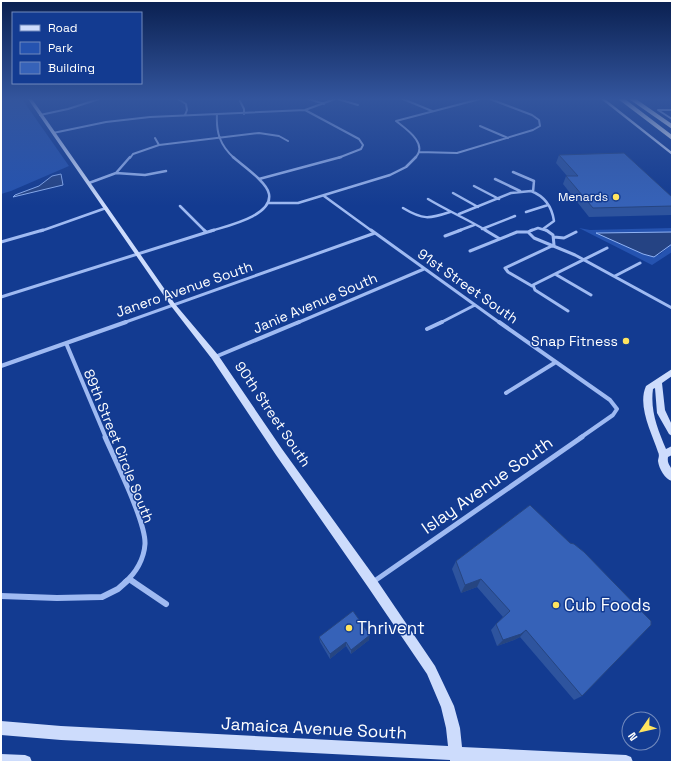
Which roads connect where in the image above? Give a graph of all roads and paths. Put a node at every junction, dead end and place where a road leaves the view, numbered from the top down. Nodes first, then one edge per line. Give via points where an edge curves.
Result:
1 (54, 135) edge
2 (218, 135) edge
3 (255, 135) edge
4 (274, 135) edge
5 (351, 135) edge
6 (412, 135) edge
7 (501, 135) edge
8 (520, 135) edge
9 (648, 135) edge
10 (155, 138) dead end
11 (509, 138) junction
12 (220, 139) junction
13 (288, 141) dead end
14 (158, 145) junction
15 (419, 152) junction
16 (672, 154) edge
17 (166, 171) dead end
18 (513, 172) dead end
19 (116, 173) junction
20 (259, 179) junction
21 (495, 179) dead end
22 (88, 183) junction
23 (474, 186) dead end
24 (520, 191) junction
25 (534, 192) junction
26 (453, 193) dead end
27 (324, 196) junction
28 (428, 199) dead end
29 (499, 199) junction
30 (268, 203) junction
31 (548, 205) junction
32 (180, 206) dead end
33 (478, 207) junction
34 (106, 208) junction
35 (403, 208) dead end
36 (450, 212) junction
37 (526, 212) dead end
38 (459, 214) junction
39 (515, 216) dead end
40 (474, 225) junction
41 (482, 229) junction
42 (543, 229) junction
43 (206, 232) junction
44 (528, 232) junction
45 (576, 232) dead end
46 (375, 233) junction
47 (445, 236) dead end
48 (554, 237) junction
49 (500, 239) junction
50 (1, 242) edge
51 (554, 244) junction
52 (607, 248) dead end
53 (470, 251) dead end
54 (138, 254) junction
55 (584, 260) junction
56 (640, 263) dead end
57 (424, 269) junction
58 (555, 274) junction
59 (615, 276) junction
60 (532, 286) junction
61 (591, 295) dead end
62 (1, 297) edge
63 (173, 305) junction
64 (475, 305) junction
65 (672, 308) edge
66 (568, 311) dead end
67 (427, 329) dead end
68 (66, 343) junction
69 (215, 357) junction
70 (556, 362) junction
71 (1, 366) edge
72 (672, 372) edge
73 (658, 383) junction
74 (506, 393) dead end
75 (617, 409) joint
76 (672, 432) edge
77 (668, 452) edge
78 (672, 477) edge
79 (129, 579) junction
80 (372, 582) junction
81 (1, 596) edge
82 (166, 604) dead end
83 (1, 728) edge
84 (456, 758) edge
85 (1, 761) edge
86 (25, 762) edge
87 (626, 762) edge

1 - 22 street, 90th Street South
2 - 12 street
3 - 12 street
4 - 13 street
5 - 20 street via 362,142 361,149
6 - 15 street via 420,147
7 - 11 street
8 - 11 street
9 - 16 street
10 - 14 street
11 - 15 street via 451,154
12 - 14 street
12 - 20 street via 232,157
14 - 19 street via 133,154
15 - 27 street via 416,158 398,171
17 - 19 street via 145,174
18 - 25 street via 534,181
19 - 22 street
20 - 30 street via 269,190
21 - 24 street
22 - 34 street, 90th Street South
23 - 29 street
24 - 25 street
24 - 29 street
25 - 31 street
26 - 33 street
27 - 30 street via 298,203
27 - 46 street, 91st Street South
28 - 36 street
29 - 33 street
30 - 43 street via 246,220
31 - 37 street
31 - 42 street via 554,215 554,221
32 - 43 street
33 - 38 street
34 - 50 street via 71,218 20,238
34 - 54 street, 90th Street South
35 - 36 street via 428,220
36 - 38 street
38 - 40 street
39 - 41 street
40 - 41 street
40 - 47 street
41 - 49 street
42 - 44 street
42 - 48 street
43 - 54 street
44 - 49 street via 517,232
44 - 51 street via 532,237
45 - 48 street via 564,238
46 - 57 street, 91st Street South
46 - 63 street, Janero Avenue South
48 - 51 street
49 - 53 street
51 - 55 street
51 - 60 street via 506,268 508,272
52 - 55 street
54 - 62 street
54 - 63 street, 90th Street South
55 - 58 street
55 - 59 street
56 - 59 street
57 - 64 street, 91st Street South
57 - 69 street, Janie Avenue South
58 - 60 street
58 - 61 street
59 - 65 street
60 - 66 street
63 - 68 street, Janero Avenue South
63 - 69 street, 90th Street South
64 - 67 street
64 - 70 street, 91st Street South
68 - 71 street, Janero Avenue South
68 - 79 street, 89th Street Circle South via 139,517 144,544 139,566
69 - 80 street, 90th Street South
70 - 74 street
70 - 75 street, 91st Street South via 610,400
72 - 73 street
73 - 76 street via 664,420
73 - 77 street via 649,388 646,399 652,424
75 - 80 street, Islay Avenue South via 613,415
77 - 78 street via 663,465
79 - 81 street via 102,597
79 - 82 street
80 - 84 street, 90th Street South via 440,687 450,720
83 - 84 street, Jamaica Avenue South
84 - 87 street, Jamaica Avenue South
85 - 86 street

